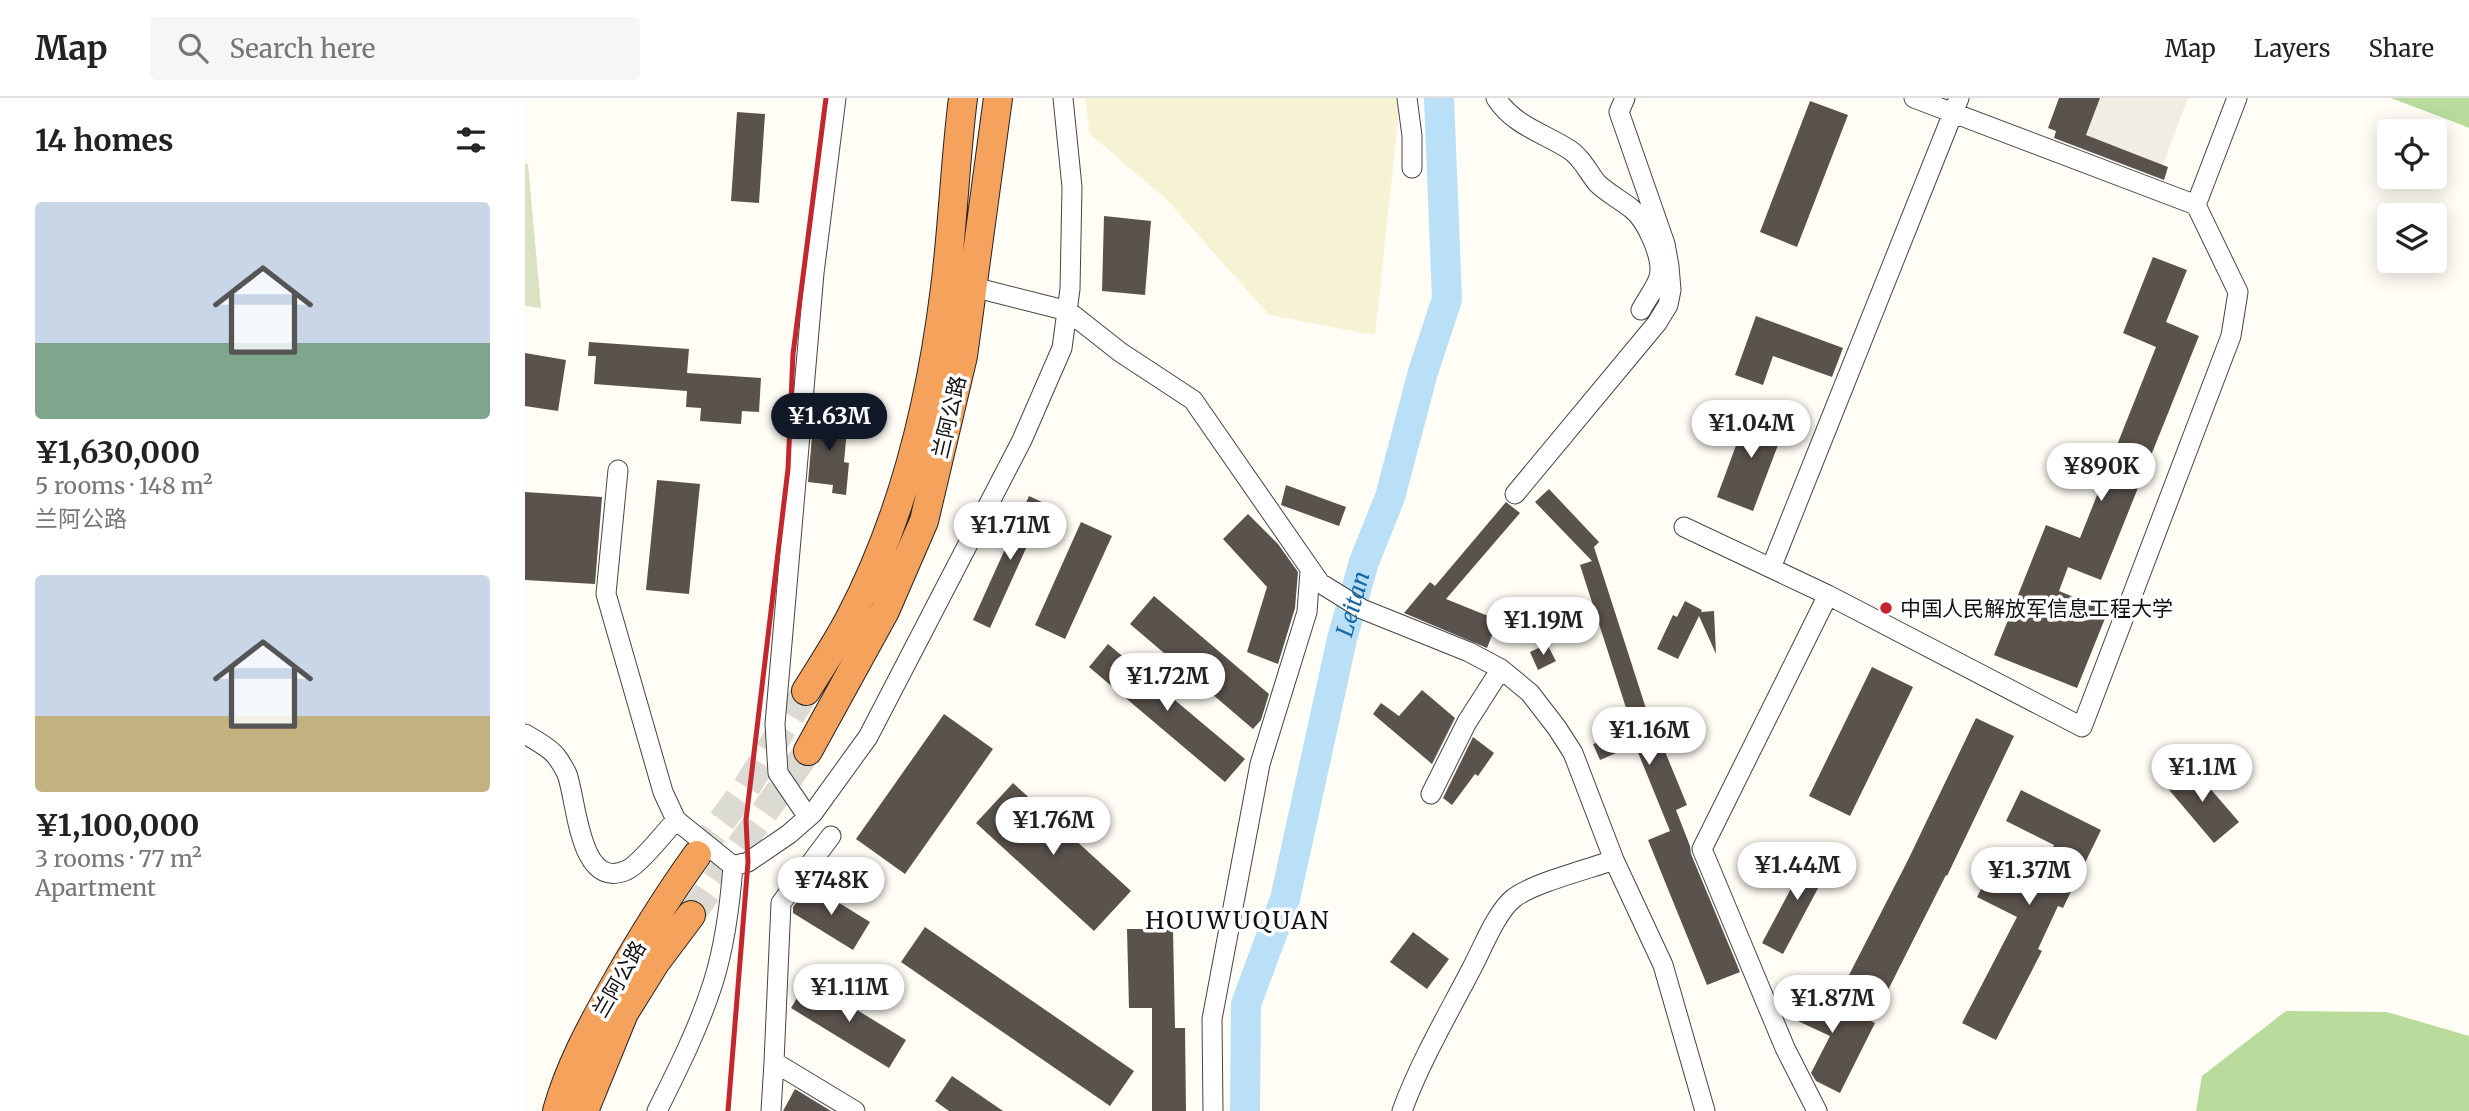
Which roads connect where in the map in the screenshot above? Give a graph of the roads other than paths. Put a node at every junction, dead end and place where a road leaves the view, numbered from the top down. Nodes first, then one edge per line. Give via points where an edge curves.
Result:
1 (836, 98) edge
2 (963, 98) edge
3 (998, 98) edge
4 (1063, 98) edge
5 (1407, 98) edge
6 (1496, 98) edge
7 (1625, 98) edge
8 (1914, 98) edge
9 (2238, 98) edge
10 (1956, 105) edge
11 (1412, 168) dead end
12 (2196, 205) junction
13 (959, 287) junction
14 (1641, 310) dead end
15 (1068, 311) junction
16 (618, 470) dead end
17 (1515, 494) dead end
18 (1684, 527) dead end
19 (1772, 568) junction
20 (1315, 577) junction
21 (1828, 595) junction
22 (1501, 669) junction
23 (806, 691) tunnel mouth
24 (525, 734) edge
25 (808, 751) tunnel mouth
26 (1431, 794) dead end
27 (808, 817) junction
28 (676, 820) junction
29 (831, 836) dead end
30 (697, 855) tunnel mouth
31 (1614, 860) junction
32 (733, 866) junction
33 (691, 915) tunnel mouth
34 (774, 1062) junction
35 (557, 1111) edge
36 (584, 1111) edge
37 (657, 1111) edge
38 (771, 1111) edge
39 (855, 1111) edge
40 (1213, 1111) edge
41 (1402, 1111) edge
42 (1705, 1111) edge
43 (1817, 1111) edge

1 - 27 street via 814,272 775,724 778,773
2 - 13 highway, 兰阿公路
3 - 13 highway, 兰阿公路
4 - 15 street via 1072,187
5 - 11 street
6 - 14 street via 1528,129 1575,153 1598,184 1642,220 1653,243 1659,276
7 - 17 street via 1619,113 1665,244 1671,290 1668,305
8 - 10 street
9 - 12 street
10 - 12 street
10 - 19 street
12 - 21 street via 2238,292 2231,336 2082,727
13 - 15 street
13 - 23 highway, 兰阿公路 via 890,528 850,618
13 - 25 highway, 兰阿公路 via 963,356 924,521 885,611
15 - 20 street via 1193,400
15 - 27 street via 1062,348 1022,440 868,737
16 - 28 street via 606,594 663,792
18 - 19 street
19 - 21 street
20 - 22 street via 1362,609
20 - 40 street via 1260,764 1212,1019
21 - 43 street via 1702,849 1784,1048
22 - 26 street via 1467,722
22 - 31 street via 1543,709 1573,753
24 - 28 street via 555,753 567,775 590,859 603,871 614,874 629,869
27 - 32 street via 748,862
28 - 32 street
29 - 34 street via 781,903
30 - 35 highway, 兰阿公路 via 660,907 592,1026
31 - 41 street via 1513,898 1489,934
31 - 42 street via 1663,965
32 - 37 street via 729,912 713,982
33 - 36 highway, 兰阿公路 via 624,1013
34 - 38 street
34 - 39 street

